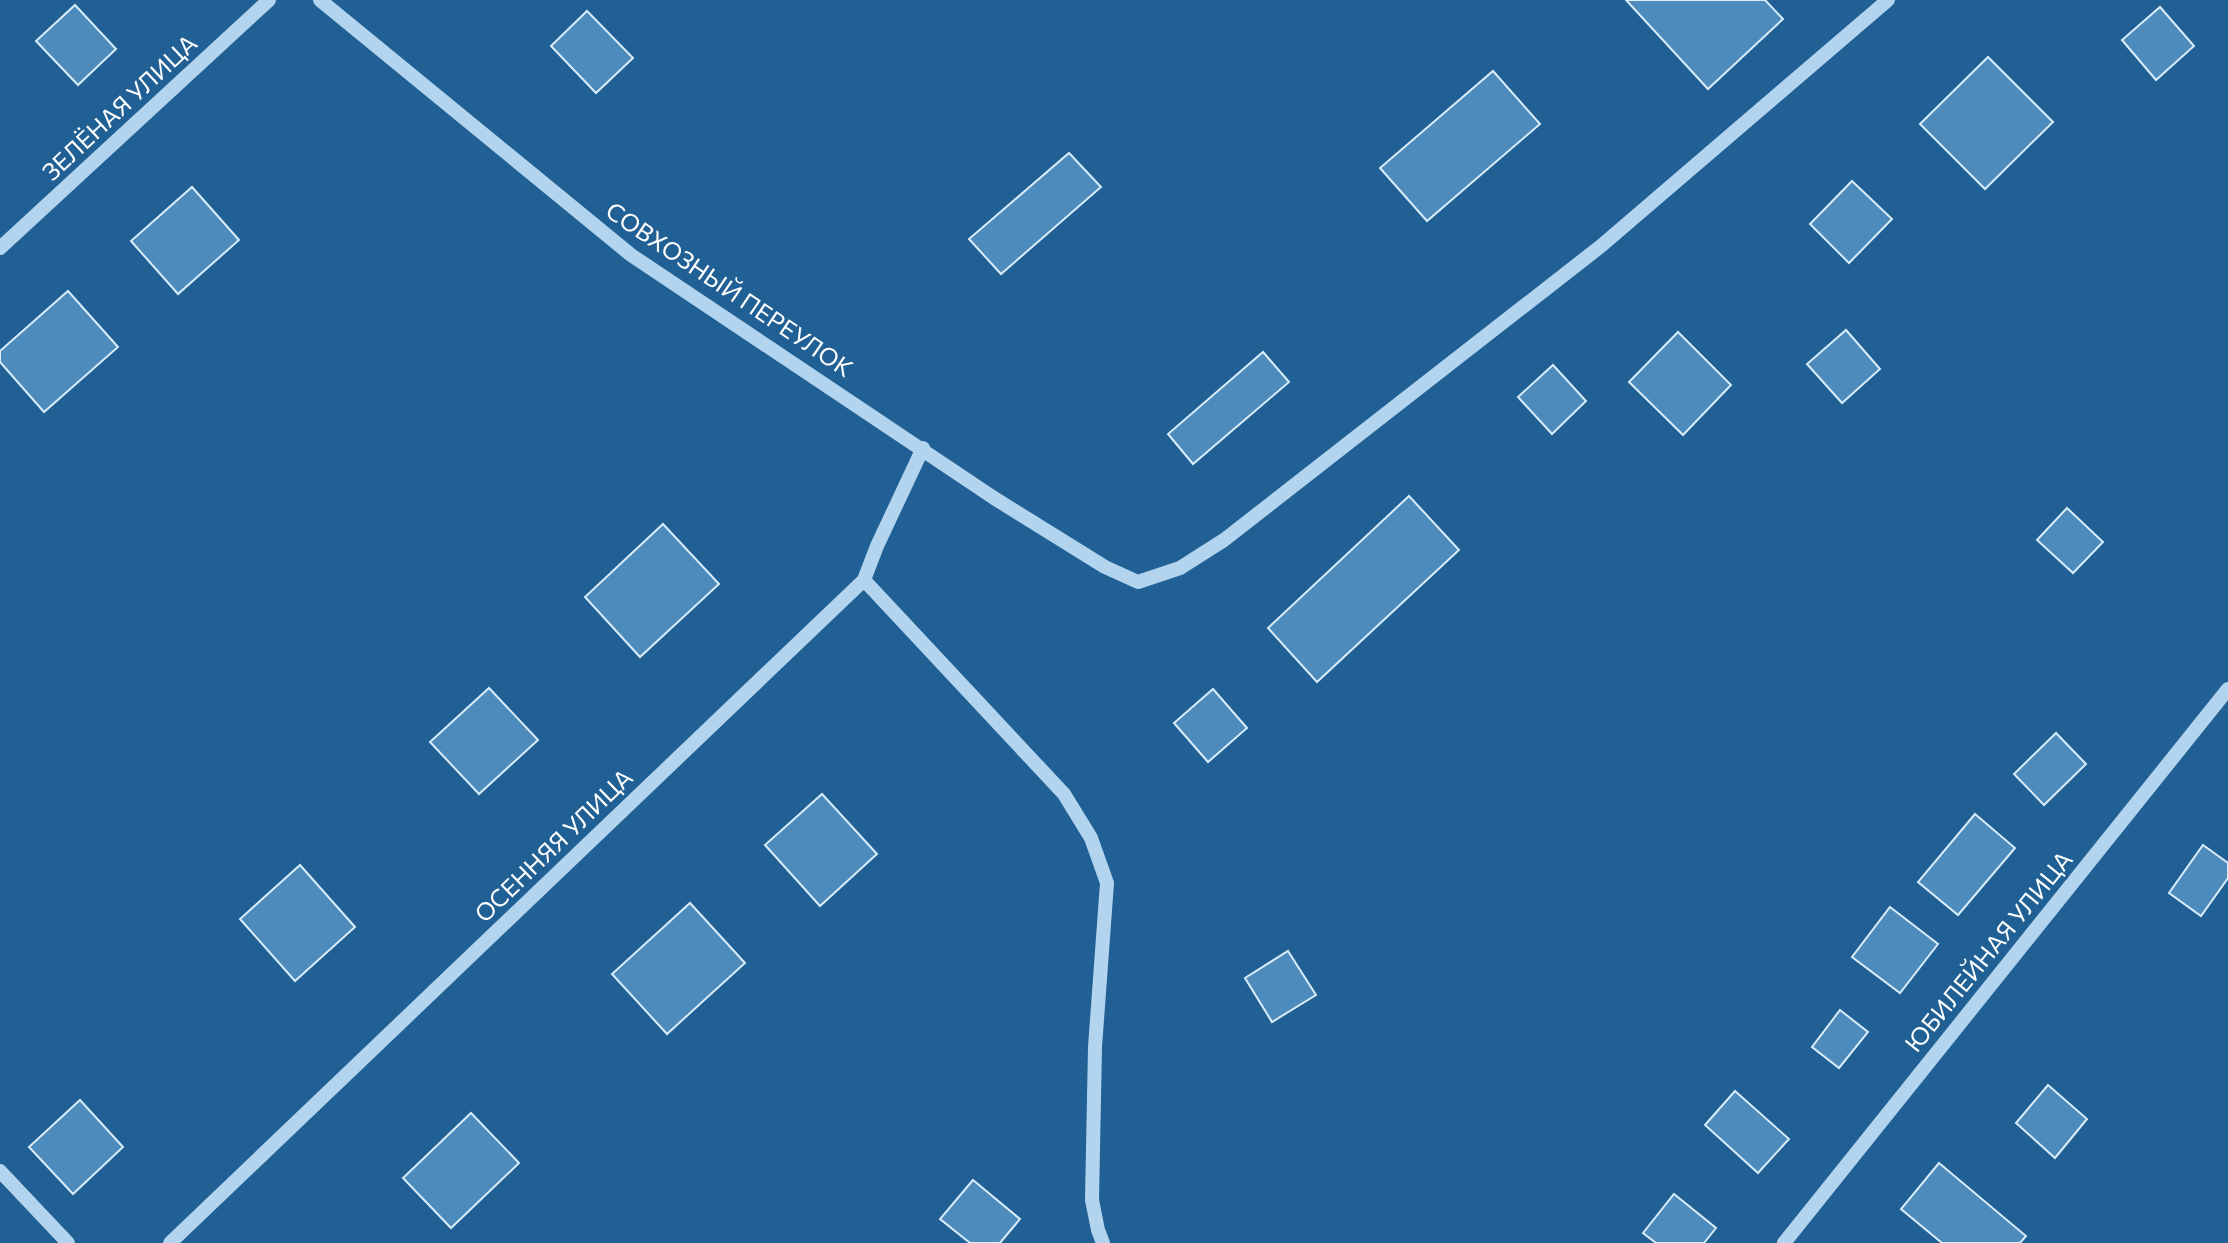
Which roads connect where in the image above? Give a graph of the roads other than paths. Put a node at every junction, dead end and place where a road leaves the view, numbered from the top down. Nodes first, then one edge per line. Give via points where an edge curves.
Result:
1 (269, 0) edge
2 (320, 0) edge
3 (1888, 0) edge
4 (0, 248) edge
5 (923, 448) junction
6 (864, 580) junction
7 (2228, 689) edge
8 (0, 1171) edge
9 (1100, 1237) edge
10 (68, 1243) edge
11 (170, 1243) edge
12 (1084, 1243) edge
13 (1784, 1243) edge

1 - 4 street, ЗЕЛЁНАЯ УЛИЦА
2 - 5 street, СОВХОЗНЫЙ ПЕРЕУЛОК via 631,255
3 - 5 street, СОВХОЗНЫЙ ПЕРЕУЛОК via 1601,246 1224,540 1180,568 1138,582 1105,567
5 - 6 street, ОСЕННЯЯ УЛИЦА
6 - 9 street via 1064,794 1091,838 1107,883 1095,1047 1092,1200
6 - 11 street, ОСЕННЯЯ УЛИЦА
7 - 13 street, ЮБИЛЕЙНАЯ УЛИЦА
8 - 10 street
9 - 12 street

